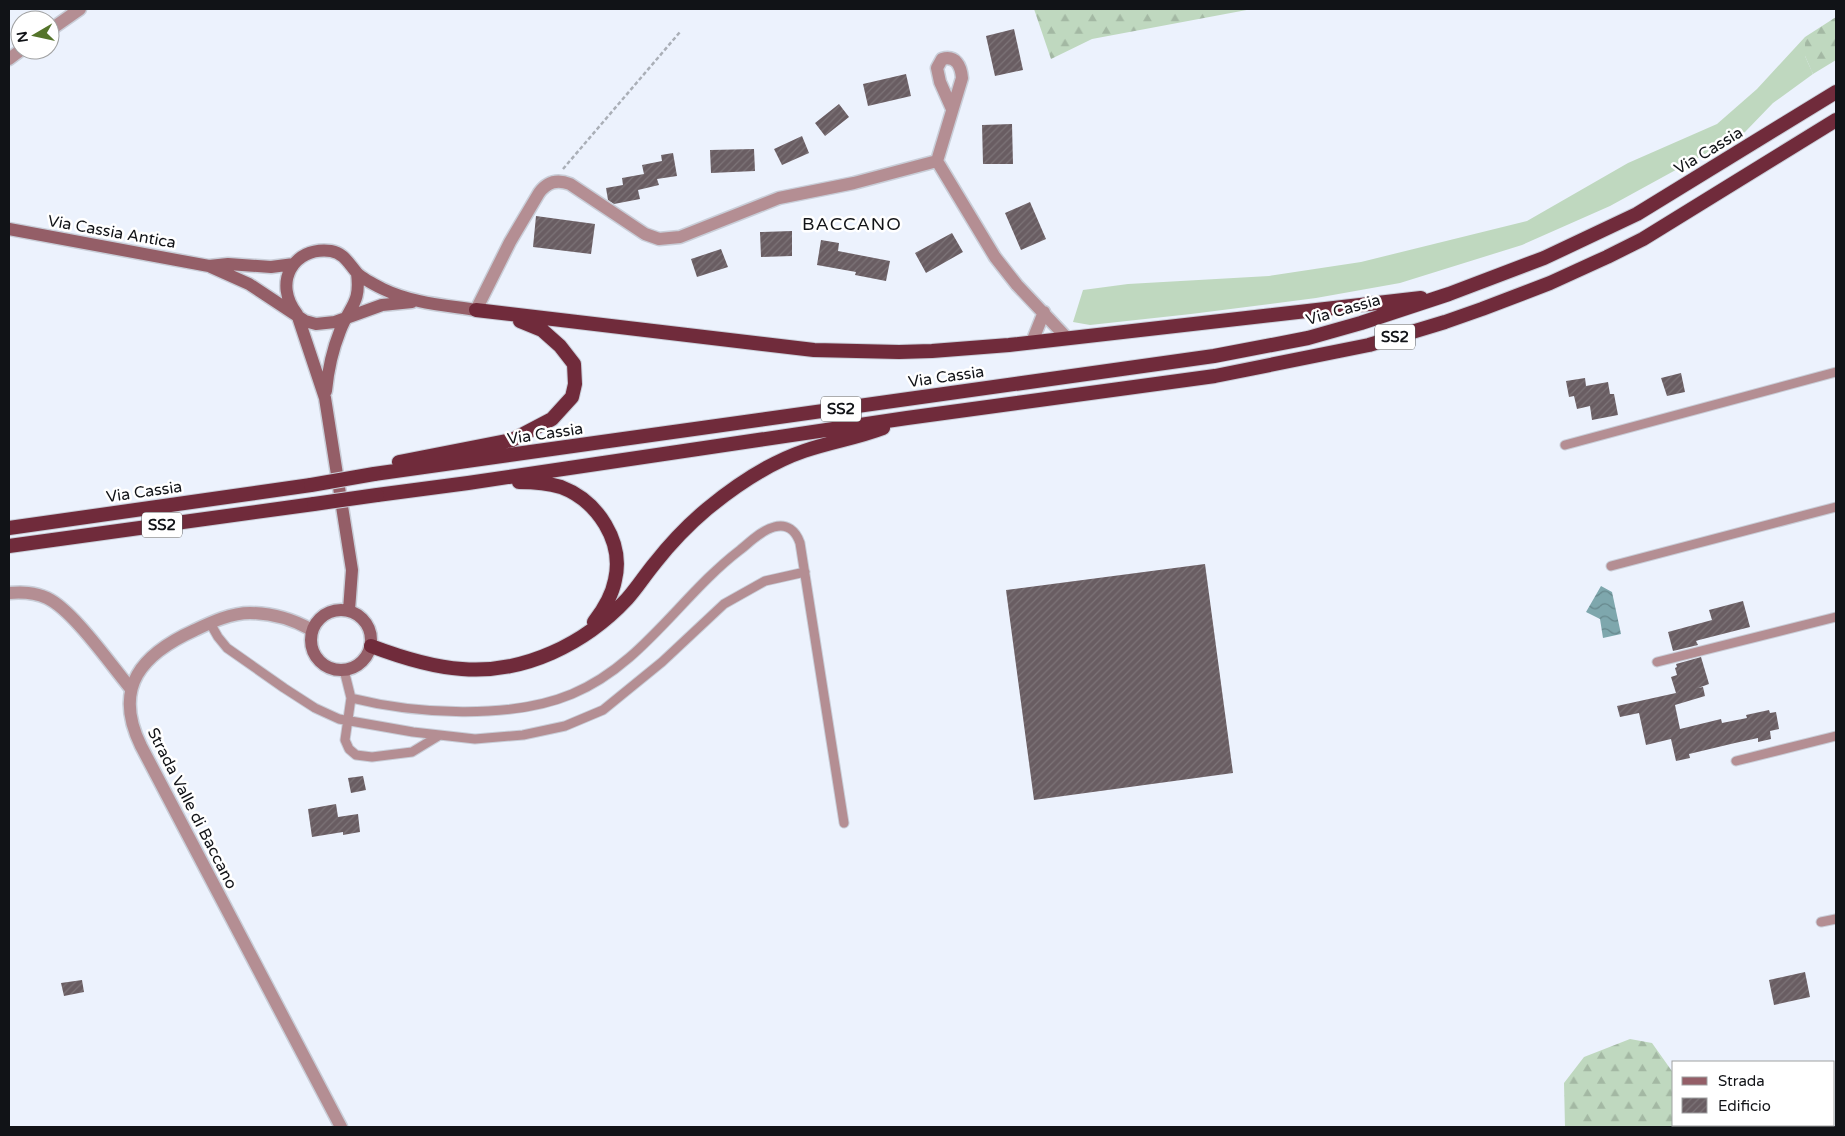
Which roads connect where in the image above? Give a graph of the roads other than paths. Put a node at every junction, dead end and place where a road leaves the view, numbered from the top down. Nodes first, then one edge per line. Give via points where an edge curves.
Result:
1 (80, 9) edge
2 (60, 23) edge
3 (1836, 92) edge
4 (952, 109) dead end
5 (1836, 120) edge
6 (938, 161) junction
7 (9, 229) edge
8 (294, 264) junction
9 (209, 266) junction
10 (357, 273) junction
11 (1449, 294) junction
12 (417, 301) junction
13 (476, 310) junction
14 (1044, 312) junction
15 (296, 314) junction
16 (503, 315) junction
17 (346, 318) junction
18 (1067, 338) junction
19 (1032, 342) junction
20 (1836, 372) edge
21 (325, 398) junction
22 (907, 418) junction
23 (1565, 445) dead end
24 (374, 474) junction
25 (468, 484) junction
26 (1836, 508) edge
27 (9, 528) edge
28 (9, 546) edge
29 (1610, 566) dead end
30 (805, 572) junction
31 (9, 593) edge
32 (350, 610) junction
33 (1836, 617) edge
34 (210, 623) junction
35 (312, 630) junction
36 (586, 634) junction
37 (371, 646) junction
38 (1657, 662) dead end
39 (344, 670) junction
40 (131, 689) junction
41 (352, 698) junction
42 (349, 721) junction
43 (440, 735) junction
44 (1836, 736) edge
45 (1736, 761) dead end
46 (844, 823) dead end
47 (1836, 919) edge
48 (1821, 922) dead end
49 (341, 1127) edge

1 - 2 street
3 - 11 highway, Via Cassia / SS2 via 1637,214 1544,258
4 - 6 street
5 - 22 highway, SS2 via 1643,239 1550,283 1445,322 1369,345 1263,368
6 - 13 street via 779,198 665,239 645,234 570,184 552,182 539,193
6 - 14 street via 995,257
7 - 9 main road, Via Cassia Antica
8 - 9 main road, Via Cassia Antica
8 - 10 main road, Via Cassia Antica via 310,253 331,251 346,258
8 - 15 main road via 285,290 288,304
9 - 15 main road, Via Cassia Antica via 248,284
10 - 12 main road, Via Cassia Antica via 383,289
10 - 17 main road via 358,295
11 - 18 highway
11 - 24 highway, Via Cassia / SS2 via 1330,332 1223,354
12 - 13 main road, Via Cassia Antica
12 - 17 main road, Via Cassia Antica via 382,305
13 - 16 highway
14 - 18 street
14 - 19 street
15 - 17 main road, Via Cassia Antica via 316,324
15 - 21 main road
16 - 19 highway via 838,352 932,351
16 - 24 highway via 542,330 560,346 574,364 572,397 552,419 512,440 397,463
17 - 21 main road via 328,365
18 - 19 highway
20 - 23 lane
21 - 32 main road via 352,570
22 - 25 highway, SS2
22 - 36 highway via 866,434 802,452 749,479 687,529 627,598
24 - 27 highway, Via Cassia / SS2, bridge
25 - 28 highway, SS2, bridge
25 - 36 highway via 516,482 554,485 579,497 604,522 614,547 616,579 608,600
26 - 29 lane
30 - 41 lane via 800,543 792,530 784,526 770,528 717,570 620,666 586,688 550,702 464,711 388,706
30 - 43 lane via 765,581 724,604 662,662 603,710 565,726 523,735 475,739
30 - 46 lane
31 - 40 street via 28,592 62,607
32 - 35 main road via 326,614
32 - 37 main road via 367,624
33 - 38 lane
34 - 35 street, Strada Valle di Baccano via 240,614 259,614
34 - 40 street, Strada Valle di Baccano via 155,654 142,668
34 - 42 lane via 227,648 315,708
35 - 39 main road via 311,643 317,658 332,669
36 - 37 highway via 530,662 476,670 426,664
37 - 39 main road via 365,659
39 - 41 lane
40 - 49 street, Strada Valle di Baccano via 130,719 138,739
41 - 42 lane
42 - 43 lane
42 - 43 lane via 346,744 352,753 365,758 412,752
44 - 45 lane
47 - 48 lane

